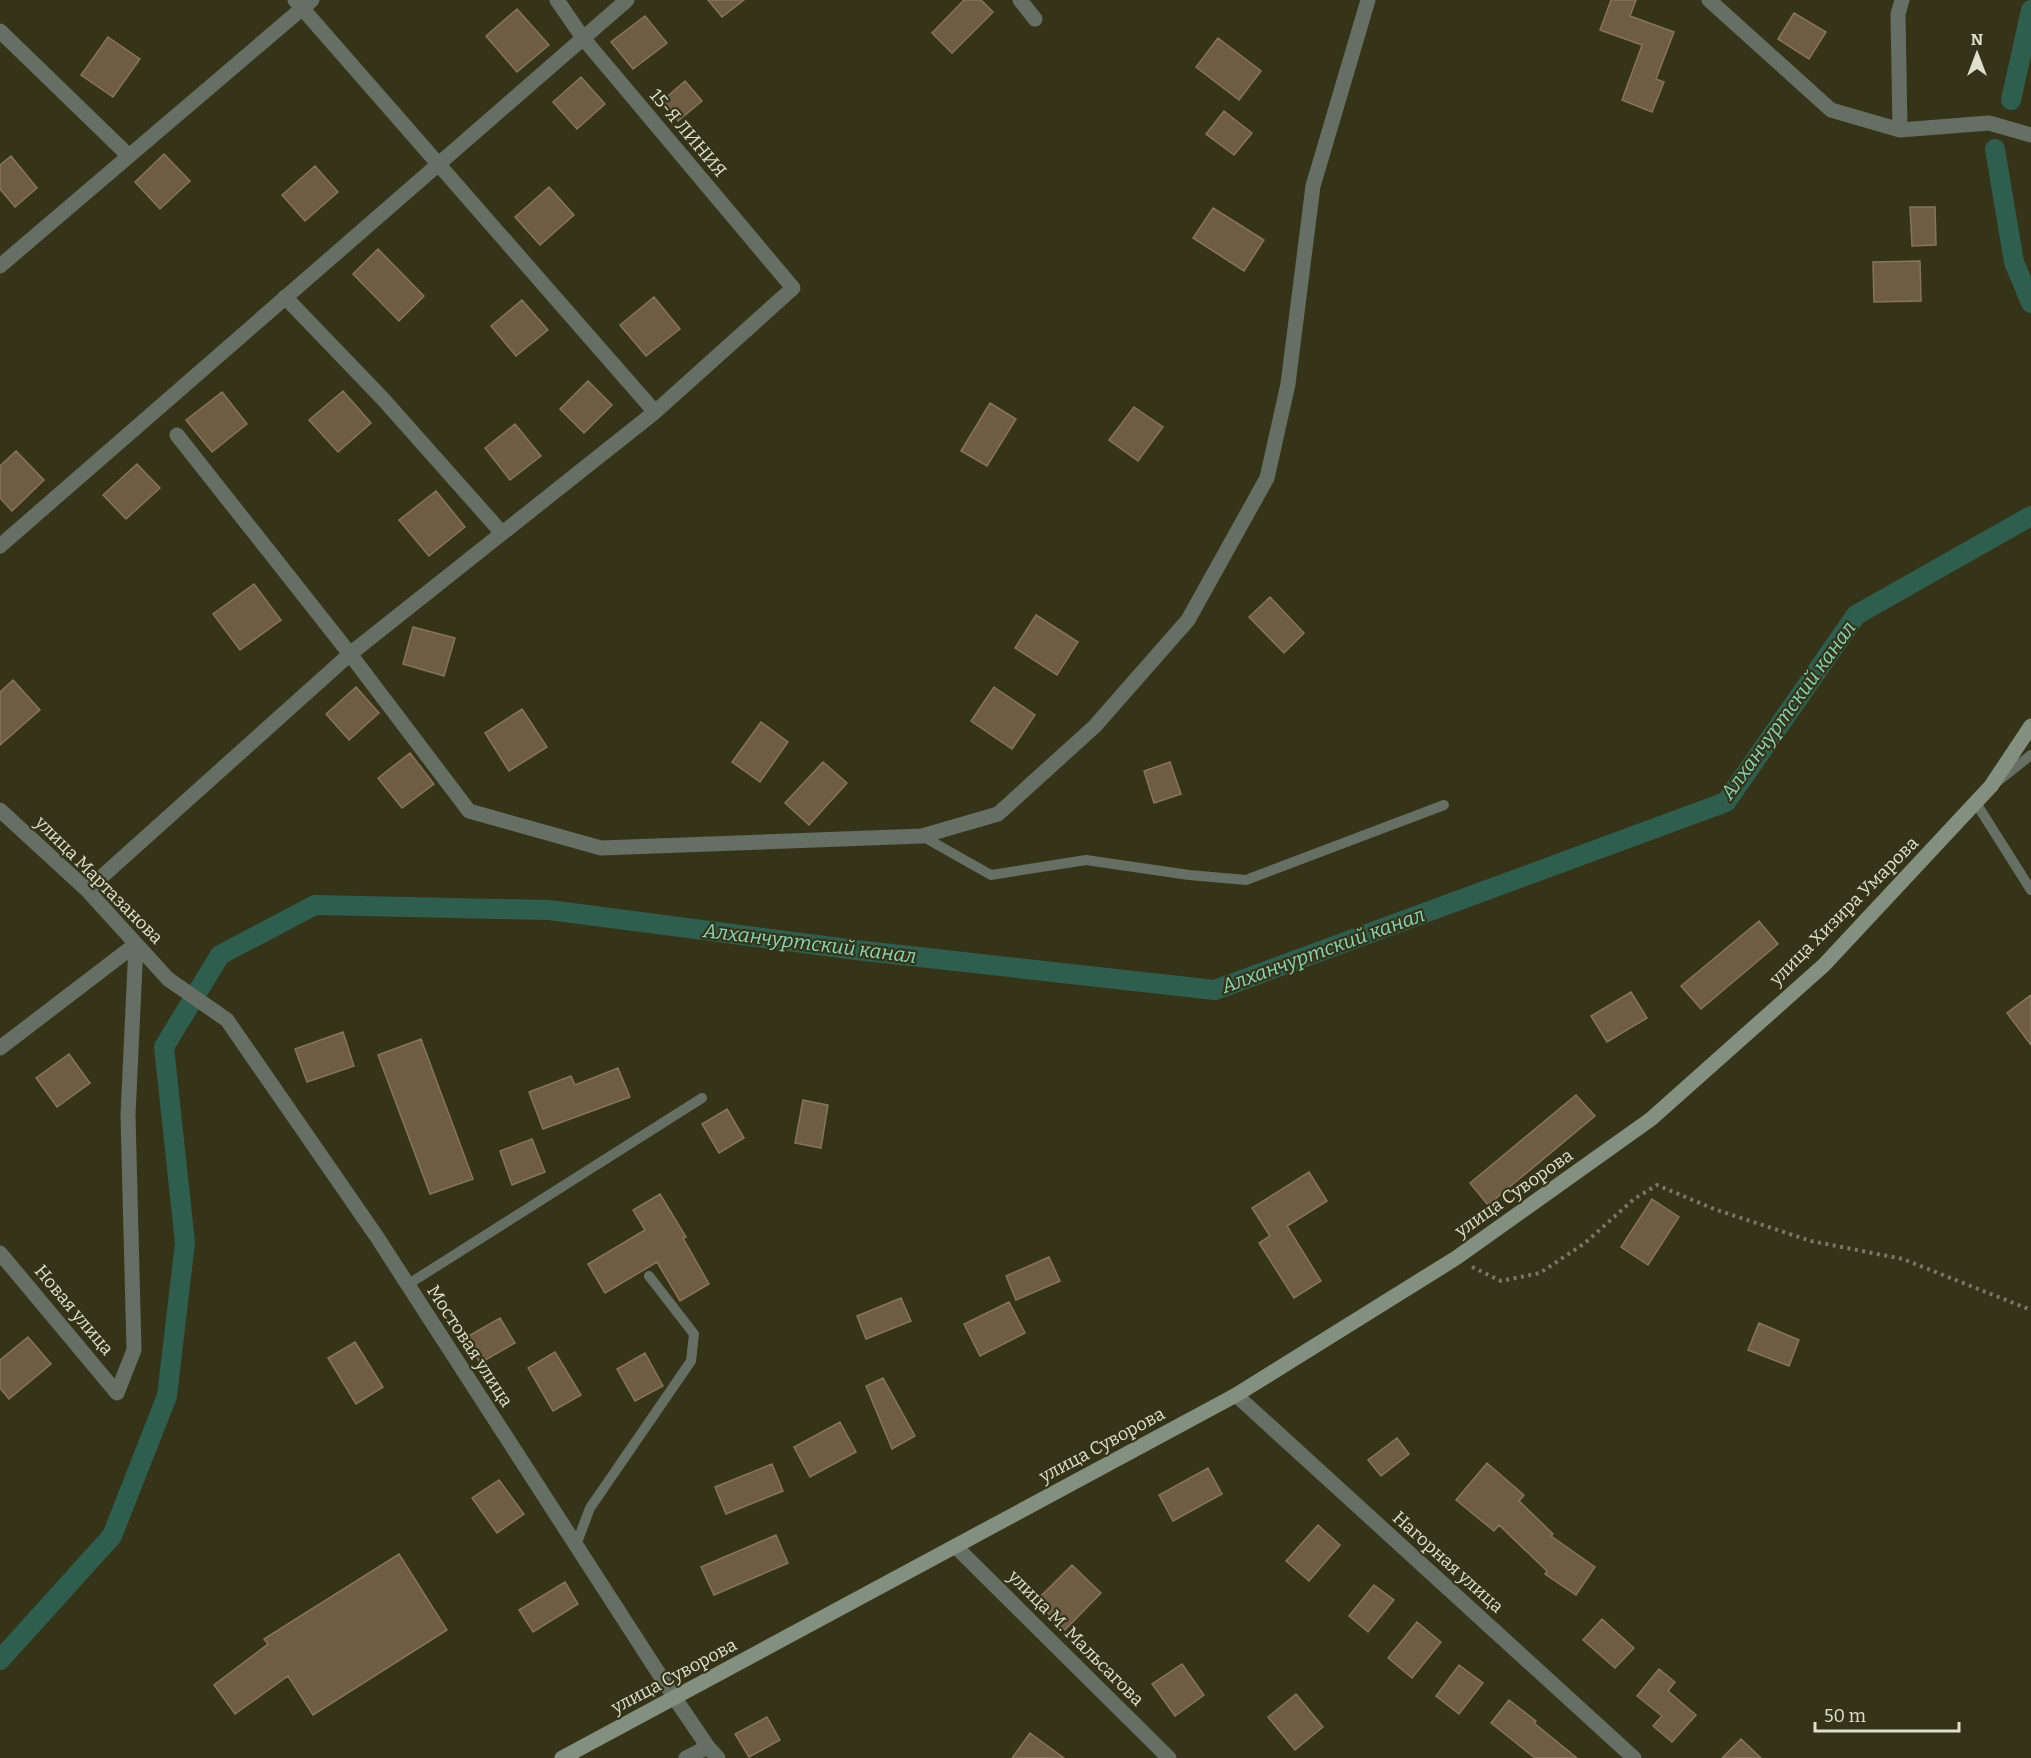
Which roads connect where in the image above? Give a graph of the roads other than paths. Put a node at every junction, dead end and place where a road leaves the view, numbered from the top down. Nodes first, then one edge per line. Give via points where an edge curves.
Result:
1 (557, 0) edge
2 (627, 0) edge
3 (1020, 0) edge
4 (1368, 0) edge
5 (1709, 0) edge
6 (1902, 0) edge
7 (303, 3) edge
8 (1035, 19) dead end
9 (0, 31) edge
10 (583, 38) junction
11 (1900, 130) junction
12 (2031, 135) edge
13 (128, 155) junction
14 (439, 164) junction
15 (0, 266) edge
16 (285, 297) junction
17 (655, 412) junction
18 (177, 435) dead end
19 (502, 533) junction
20 (0, 546) edge
21 (351, 654) junction
22 (2031, 726) edge
23 (2031, 756) edge
24 (1992, 786) junction
25 (1976, 804) junction
26 (1444, 805) dead end
27 (0, 810) edge
28 (922, 836) junction
29 (87, 890) junction
30 (2031, 890) edge
31 (136, 944) junction
32 (227, 1020) joint
33 (0, 1048) edge
34 (702, 1098) dead end
35 (1637, 1129) joint
36 (0, 1253) edge
37 (649, 1276) dead end
38 (407, 1285) junction
39 (1236, 1395) junction
40 (576, 1545) junction
41 (956, 1546) junction
42 (674, 1697) junction
43 (713, 1752) edge
44 (562, 1758) edge
45 (686, 1758) edge
46 (1169, 1758) edge
47 (1634, 1758) edge

1 - 10 street, 15-Я ЛИНИЯ
2 - 10 street
3 - 8 street
4 - 28 street via 1313,186 1288,384 1267,478 1188,620 1095,726 998,814
5 - 11 street via 1831,110
6 - 11 street via 1898,14
7 - 13 street
7 - 14 street
9 - 13 street
10 - 14 street
10 - 17 street, 15-Я ЛИНИЯ via 793,288
11 - 12 street via 1989,123
13 - 15 street
14 - 16 street
14 - 17 street
16 - 19 street via 383,399
16 - 20 street
17 - 19 street
18 - 21 street
19 - 21 street
21 - 28 street via 469,811 601,848
21 - 29 street
22 - 24 main road, улица Хизира Умарова
23 - 24 lane
24 - 25 main road, улица Хизира Умарова
25 - 30 lane
25 - 35 main road, улица Хизира Умарова via 1824,965
26 - 28 lane via 1246,880 1086,860 991,875
27 - 29 street, улица Мартазанова
29 - 31 street, улица Мартазанова
31 - 32 street, улица Мартазанова via 168,978
31 - 33 street
31 - 36 street, Новая улица via 128,1115 134,1350 117,1393
32 - 38 street, Мостовая улица
34 - 38 lane
35 - 39 main road, улица Суворова via 1456,1258
37 - 40 lane via 694,1334 692,1361 590,1508
38 - 40 street, Мостовая улица
39 - 41 main road, улица Суворова
39 - 47 street, Нагорная улица
40 - 42 street, Мостовая улица
41 - 42 main road, улица Суворова
41 - 46 street, улица М. Мальсагова
42 - 43 street, Мостовая улица
42 - 44 main road, улица Суворова
43 - 45 street

